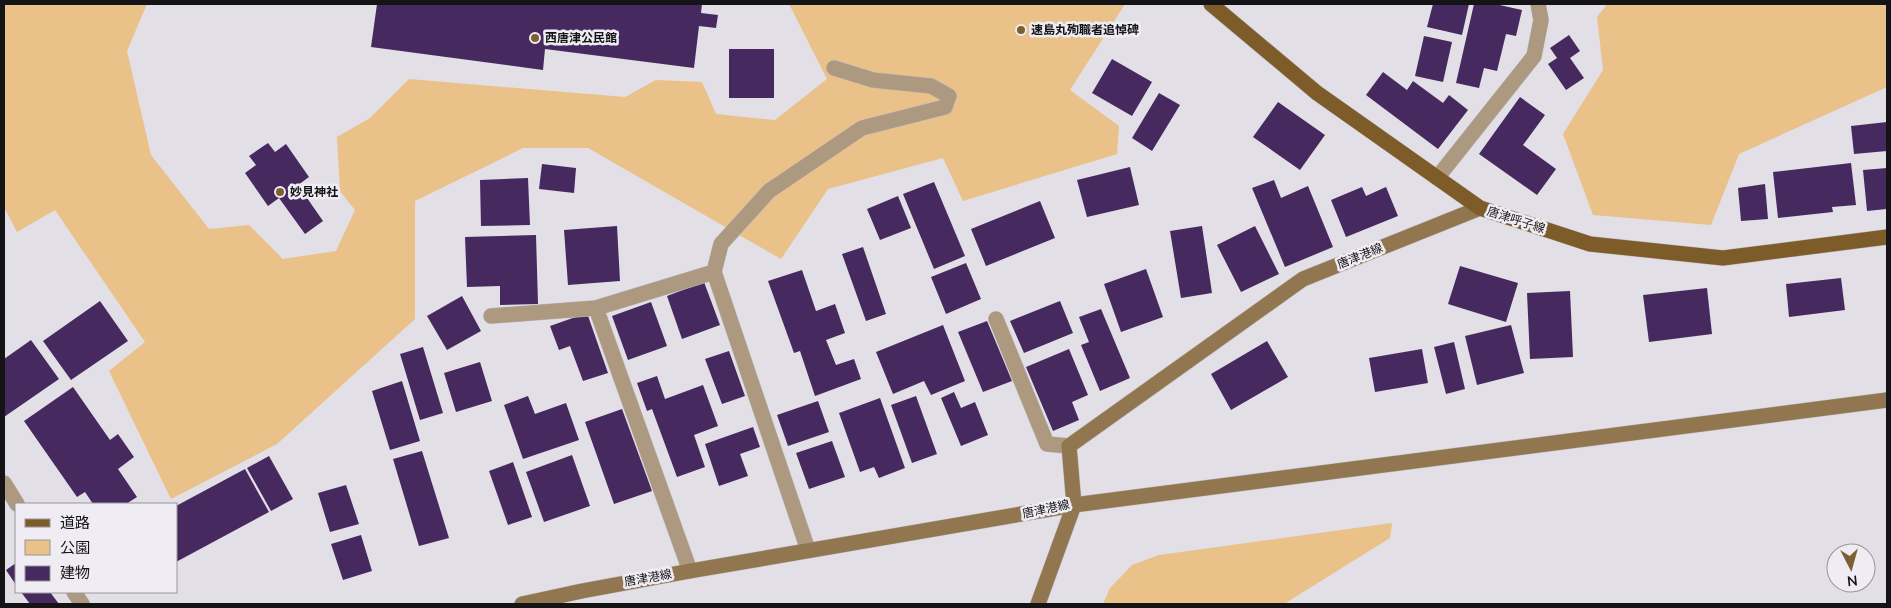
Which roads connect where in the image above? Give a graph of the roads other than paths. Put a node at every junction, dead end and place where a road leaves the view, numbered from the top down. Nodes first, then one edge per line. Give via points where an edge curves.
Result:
1 (1211, 4) edge
2 (1538, 4) edge
3 (834, 68) dead end
4 (1436, 178) junction
5 (1480, 208) junction
6 (1887, 237) edge
7 (714, 272) junction
8 (596, 308) junction
9 (491, 316) dead end
10 (996, 319) dead end
11 (1887, 400) edge
12 (1070, 446) junction
13 (4, 483) edge
14 (17, 503) edge
15 (1074, 505) junction
16 (808, 550) junction
17 (690, 571) junction
18 (75, 593) edge
19 (82, 604) edge
20 (522, 604) edge
21 (1038, 604) edge

1 - 4 main road, 唐津呼子線 via 1317,93
2 - 4 street via 1541,20 1534,56
3 - 7 street via 873,80 931,86 949,96 945,107 862,128 769,191 721,244
4 - 5 main road, 唐津呼子線
5 - 6 main road, 唐津呼子線 via 1590,244 1723,258
5 - 12 main road, 唐津港線 via 1303,279
7 - 8 street
7 - 16 street
8 - 9 street
8 - 17 street
10 - 12 street via 1047,444
11 - 15 main road
12 - 15 main road, 唐津港線
13 - 14 street
15 - 16 main road, 唐津港線
15 - 21 main road
16 - 17 main road, 唐津港線
17 - 20 main road, 唐津港線
18 - 19 street

